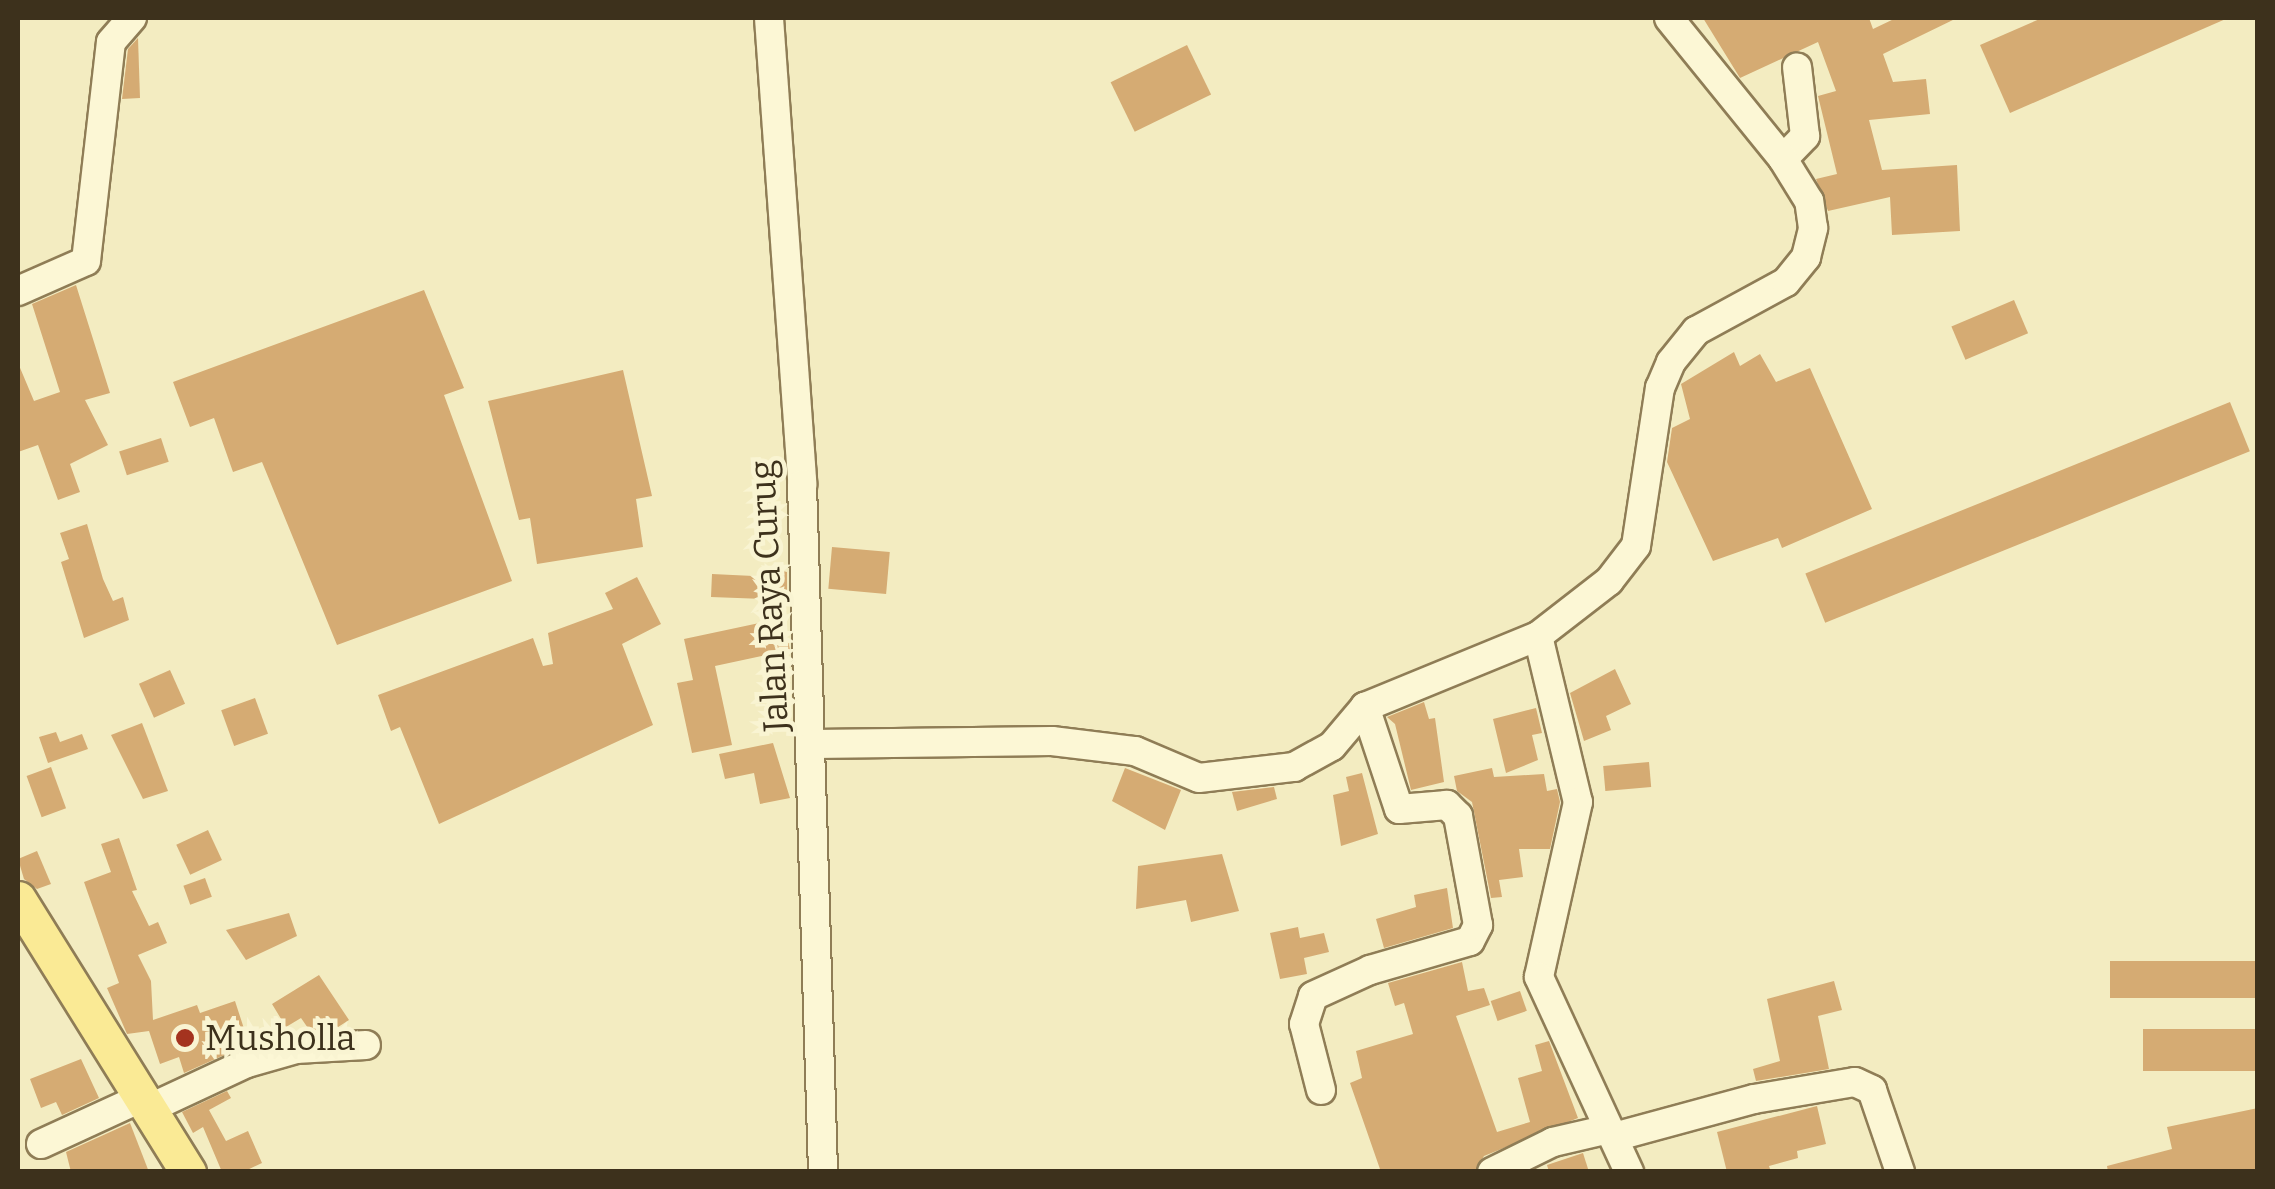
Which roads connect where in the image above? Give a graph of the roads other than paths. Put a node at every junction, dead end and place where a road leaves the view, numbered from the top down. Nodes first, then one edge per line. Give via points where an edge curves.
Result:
1 (132, 18) edge
2 (769, 18) edge
3 (1669, 18) edge
4 (1797, 67) dead end
5 (1783, 158) junction
6 (18, 291) edge
7 (1538, 636) junction
8 (1365, 707) junction
9 (814, 744) junction
10 (18, 900) edge
11 (366, 1046) dead end
12 (1322, 1090) dead end
13 (143, 1104) junction
14 (1612, 1133) junction
15 (41, 1144) dead end
16 (188, 1172) edge
17 (822, 1172) edge
18 (1492, 1172) edge
19 (1629, 1172) edge
20 (1900, 1172) edge

1 - 6 street via 111,42 86,260
2 - 9 street, Jalan Raya Curug
3 - 5 street
4 - 5 street via 1805,136
5 - 7 street via 1809,200 1814,228 1806,257 1786,282 1696,331 1671,362 1660,388 1636,546 1609,581
7 - 8 street
7 - 14 street via 1578,802 1539,977
8 - 9 street via 1332,746 1304,762 1217,778 1180,773 1135,752 1052,742
8 - 12 street via 1399,809 1446,805 1458,816 1478,925 1470,941 1370,970 1312,996 1304,1024
9 - 17 street, Jalan Raya Curug
10 - 13 main road
11 - 13 street via 296,1050
13 - 15 street
13 - 16 main road
14 - 18 street via 1553,1142
14 - 19 street
14 - 20 street via 1754,1099 1862,1083 1872,1090

